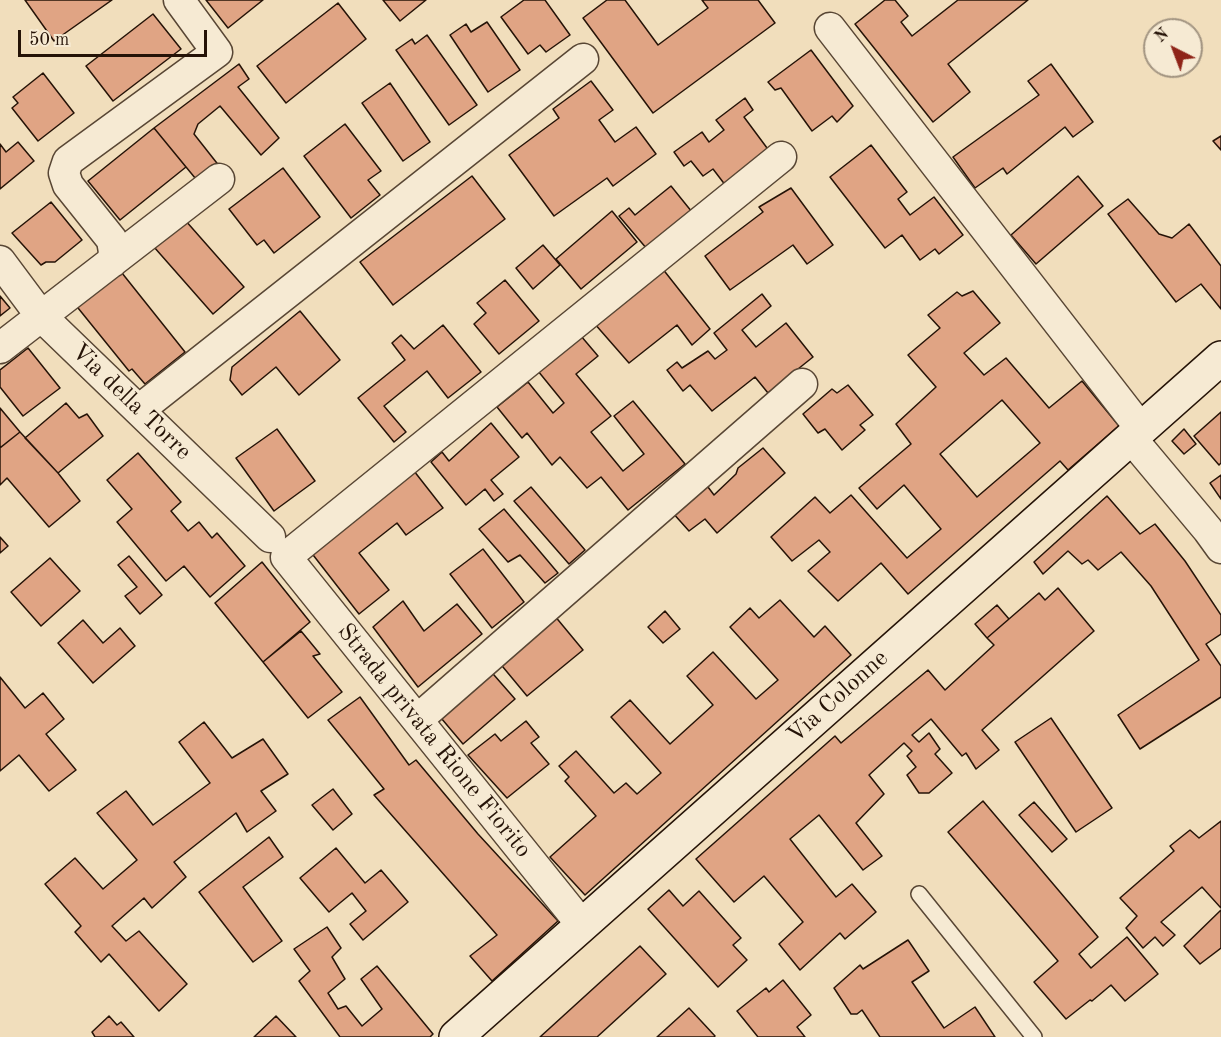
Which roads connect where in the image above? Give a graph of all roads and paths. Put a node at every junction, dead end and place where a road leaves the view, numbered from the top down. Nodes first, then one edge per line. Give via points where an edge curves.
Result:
1 (180, 0) edge
2 (830, 28) dead end
3 (583, 59) dead end
4 (781, 157) dead end
5 (219, 179) dead end
6 (0, 261) edge
7 (112, 262) junction
8 (41, 316) junction
9 (0, 348) edge
10 (1221, 358) edge
11 (802, 384) dead end
12 (139, 410) junction
13 (1136, 433) junction
14 (1217, 533) edge
15 (278, 547) junction
16 (417, 720) junction
17 (919, 894) dead end
18 (582, 925) junction
19 (456, 1037) edge
20 (1034, 1037) edge

1 - 7 street via 217,52 68,161 64,173 68,185 112,240
2 - 13 street
3 - 12 street
4 - 15 street
5 - 7 street
6 - 8 street, Via della Torre
7 - 8 street
8 - 9 street
8 - 12 street, Via della Torre
10 - 13 main road, Via Colonne
11 - 16 street
12 - 15 street, Via della Torre
13 - 14 street
13 - 18 main road, Via Colonne
15 - 16 street, Strada privata Rione Fiorito
16 - 18 street, Strada privata Rione Fiorito
17 - 20 lane
18 - 19 main road, Via Colonne

